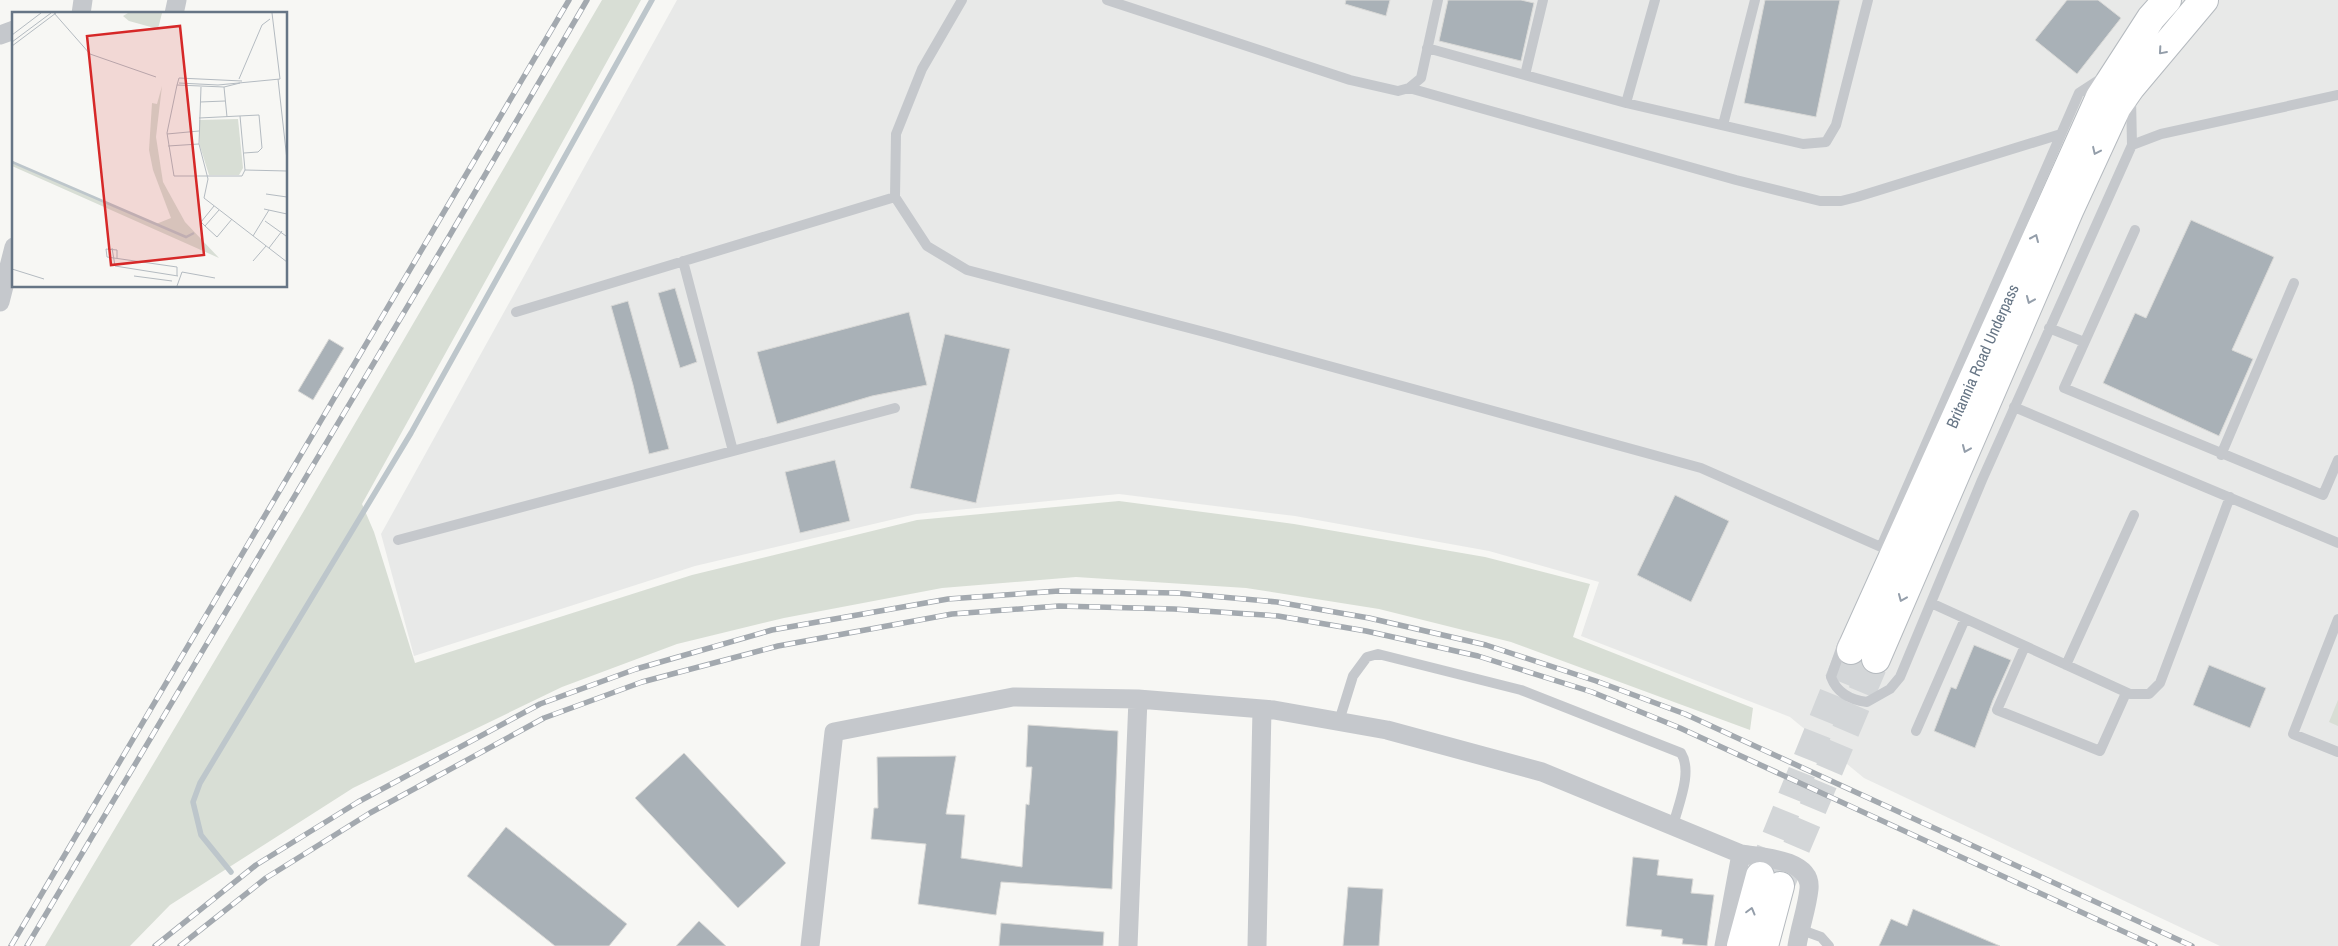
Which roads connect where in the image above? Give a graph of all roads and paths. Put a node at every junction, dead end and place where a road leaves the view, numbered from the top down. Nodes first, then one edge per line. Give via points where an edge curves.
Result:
1 (962, 0) edge
2 (1107, 0) edge
3 (1438, 0) edge
4 (1543, 0) edge
5 (1655, 0) edge
6 (1755, 0) edge
7 (1868, 0) edge
8 (2204, 0) edge
9 (2170, 11) edge
10 (12, 31) edge
11 (0, 35) edge
12 (1428, 48) junction
13 (1525, 75) junction
14 (2126, 77) junction
15 (1409, 88) junction
16 (2338, 95) edge
17 (1626, 103) junction
18 (1723, 125) junction
19 (2061, 134) junction
20 (2132, 145) junction
21 (894, 197) junction
22 (2134, 230) dead end
23 (12, 255) edge
24 (683, 261) junction
25 (2294, 283) dead end
26 (0, 302) edge
27 (516, 312) dead end
28 (2049, 328) junction
29 (2084, 342) junction
30 (2014, 407) junction
31 (895, 408) dead end
32 (733, 451) junction
33 (2221, 455) junction
34 (2338, 460) edge
35 (2230, 497) junction
36 (2134, 515) dead end
37 (398, 540) dead end
38 (2338, 543) edge
39 (1930, 603) junction
40 (1853, 618) dead end
41 (2338, 618) edge
42 (1965, 619) junction
43 (2025, 646) junction
44 (1850, 650) tunnel mouth
45 (1876, 659) tunnel mouth
46 (2066, 666) junction
47 (2126, 693) junction
48 (1138, 699) junction
49 (1262, 709) junction
50 (1339, 722) junction
51 (1916, 731) dead end
52 (2338, 752) edge
53 (1672, 826) junction
54 (1741, 854) junction
55 (1798, 938) edge
56 (810, 946) edge
57 (1128, 946) edge
58 (1257, 946) edge
59 (1724, 946) edge
60 (1741, 946) edge
61 (1764, 946) edge
62 (1829, 946) edge

1 - 21 lane via 922,69 896,134
2 - 15 lane via 1350,80 1398,91
3 - 12 lane
4 - 13 lane
5 - 17 lane
6 - 18 lane
7 - 18 lane via 1836,125 1826,142 1803,144
8 - 9 main road
9 - 14 main road via 2151,18
10 - 11 street
12 - 13 lane
12 - 15 lane via 1421,78
13 - 17 lane
14 - 19 lane via 2079,93
14 - 20 lane
44 -> 14 main road, Britannia Road Underpass via 2100,97
14 -> 45 main road, Britannia Road Underpass via 2117,107
15 - 19 lane via 1726,178 1820,201 1857,197
16 - 20 lane via 2161,134
17 - 18 lane
19 - 21 lane via 1880,552 1701,468 968,270 926,246
20 - 28 lane
21 - 24 lane
22 - 29 lane
23 - 26 street
24 - 27 lane
24 - 32 lane
25 - 33 lane
28 - 29 lane
28 - 30 lane
29 - 33 lane via 2064,388
30 - 35 lane
30 - 39 lane
31 - 32 lane
32 - 37 lane
33 - 34 lane via 2323,495
35 - 38 lane
35 - 47 lane via 2160,683 2149,694
36 - 46 lane
39 - 40 lane via 1900,677 1890,689 1867,702 1848,698 1833,684 1831,677
39 - 42 lane
41 - 52 lane via 2293,734
42 - 43 lane
42 - 51 lane
43 - 46 lane
43 - 47 lane via 1997,710 2100,751
46 - 47 lane
48 - 49 street
48 - 56 street via 1013,697 834,732
48 - 57 street
49 - 50 street
49 - 58 street
50 - 53 street via 1387,730 1542,772
50 - 53 lane via 1353,676 1367,656 1378,654 1521,690 1681,752 1686,770
53 - 54 street
54 - 55 street via 1786,862 1805,875 1810,888
54 - 59 street
55 - 62 lane via 1821,938
60 -> 61 main road via 1770,881

